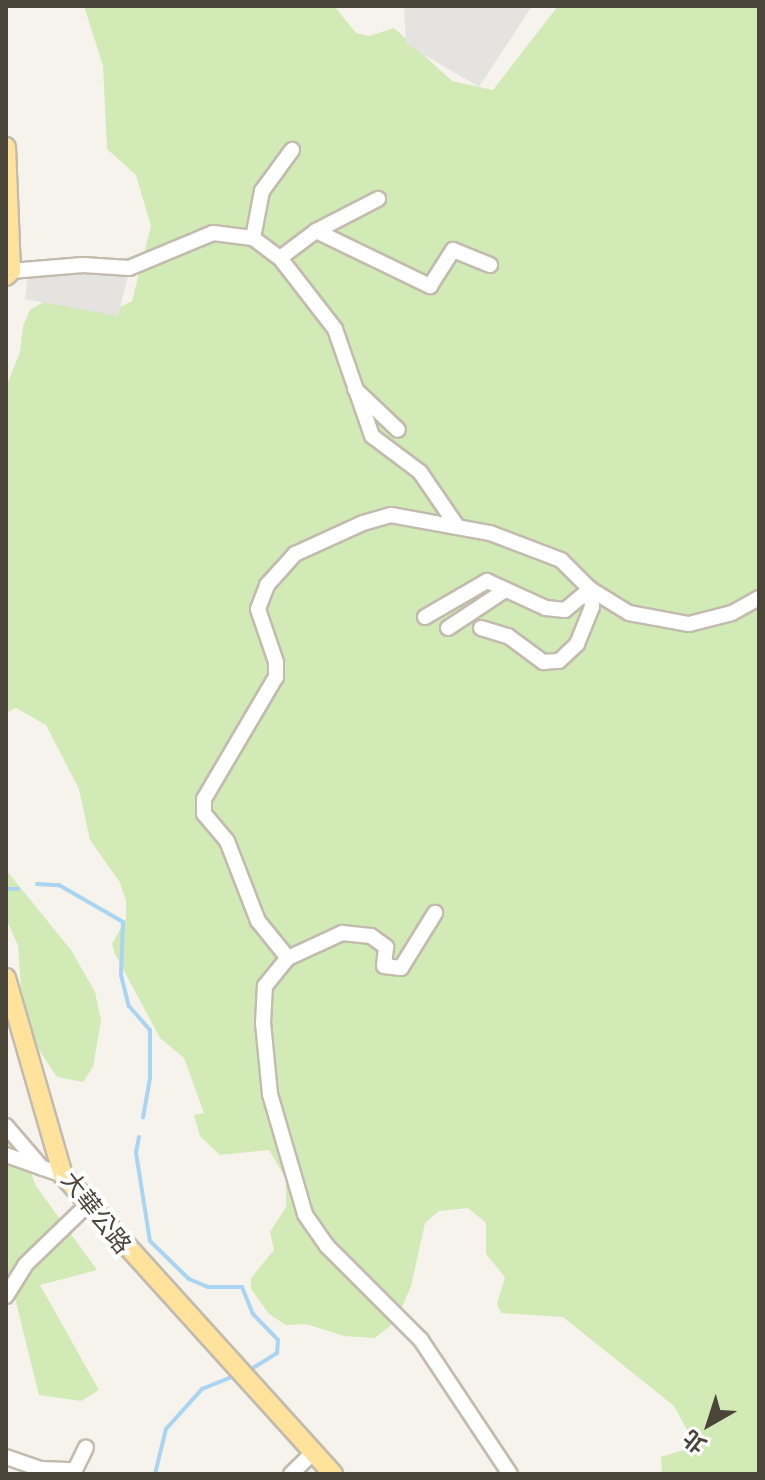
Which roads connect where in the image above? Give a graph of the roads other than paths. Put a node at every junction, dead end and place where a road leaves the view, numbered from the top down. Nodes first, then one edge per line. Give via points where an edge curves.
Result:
1 (6, 147) edge
2 (292, 150) dead end
3 (378, 199) dead end
4 (316, 231) junction
5 (253, 238) junction
6 (280, 258) junction
7 (490, 265) dead end
8 (9, 274) edge
9 (351, 386) junction
10 (398, 430) dead end
11 (457, 526) junction
12 (590, 589) junction
13 (504, 591) junction
14 (759, 598) edge
15 (425, 617) dead end
16 (448, 628) dead end
17 (481, 628) dead end
18 (435, 913) dead end
19 (288, 958) junction
20 (6, 978) edge
21 (6, 1126) edge
22 (6, 1155) edge
23 (43, 1168) junction
24 (63, 1175) junction
25 (86, 1206) junction
26 (6, 1296) edge
27 (86, 1447) dead end
28 (313, 1453) junction
29 (6, 1457) edge
30 (291, 1474) edge
31 (333, 1474) edge
32 (510, 1474) edge

1 - 8 main road
2 - 5 street via 262,191
3 - 4 street
4 - 6 street
4 - 7 street via 430,286 453,250
5 - 6 street
5 - 8 street via 213,233 129,268 83,265
6 - 9 street via 335,329
9 - 10 street
9 - 11 street via 372,436 420,472
11 - 12 street via 561,560
11 - 19 street via 391,515 363,523 295,554 267,585 258,609 276,677 217,769 204,799 204,814 227,841 258,921
12 - 13 street via 565,610
12 - 14 street via 629,613 689,624 732,613
12 - 17 street via 592,607 577,644 559,661 543,662 508,636
13 - 15 street via 487,581
13 - 16 street
18 - 19 street via 401,968 384,966 386,947 371,936 342,933
19 - 32 street via 265,986 263,1023 270,1094 305,1214 327,1246 421,1340
20 - 24 main road, 大華公路
21 - 23 street
22 - 23 street
23 - 24 street
24 - 25 main road, 大華公路
25 - 26 street via 25,1265
25 - 28 main road, 大華公路
27 - 29 street via 75,1470 41,1469
28 - 30 street
28 - 31 main road, 大華公路

